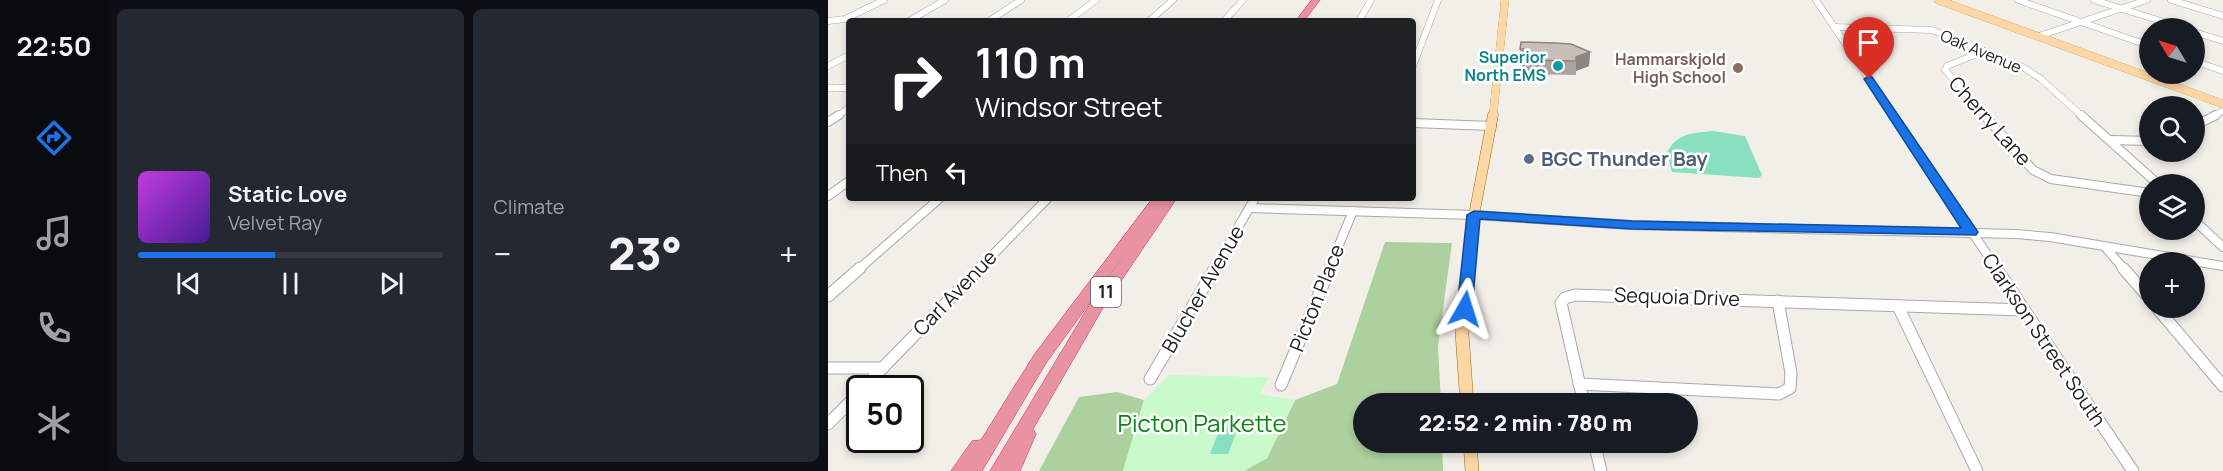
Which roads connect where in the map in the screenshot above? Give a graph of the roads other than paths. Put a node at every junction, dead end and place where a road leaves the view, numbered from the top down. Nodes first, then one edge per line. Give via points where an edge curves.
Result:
1 (884, 0) edge
2 (945, 0) edge
3 (1021, 0) edge
4 (1096, 0) edge
5 (1173, 0) edge
6 (1243, 0) edge
7 (1308, 0) edge
8 (1316, 0) edge
9 (1371, 0) edge
10 (1438, 0) edge
11 (1505, 0) edge
12 (1815, 0) edge
13 (1938, 0) edge
14 (2018, 0) edge
15 (2094, 0) edge
16 (2147, 0) edge
17 (2171, 0) edge
18 (2121, 9) junction
19 (2223, 15) edge
20 (847, 18) edge
21 (914, 18) edge
22 (994, 18) edge
23 (1072, 18) edge
24 (1152, 18) edge
25 (1227, 18) edge
26 (1295, 18) edge
27 (1302, 18) edge
28 (1361, 18) edge
29 (2150, 18) edge
30 (846, 19) edge
31 (828, 21) edge
32 (2081, 22) junction
33 (1834, 27) junction
34 (2205, 35) edge
35 (2039, 36) junction
36 (2223, 41) edge
37 (2139, 42) edge
38 (1984, 51) junction
39 (846, 57) edge
40 (1416, 58) edge
41 (2205, 65) edge
42 (828, 66) edge
43 (2223, 71) edge
44 (828, 88) edge
45 (846, 88) edge
46 (2223, 104) edge
47 (846, 110) edge
48 (2223, 111) edge
49 (2205, 120) edge
50 (828, 122) edge
51 (1416, 123) edge
52 (1492, 126) junction
53 (2110, 141) junction
54 (2139, 141) edge
55 (2146, 174) edge
56 (846, 183) edge
57 (2139, 191) edge
58 (829, 195) edge
59 (937, 201) edge
60 (1045, 201) edge
61 (1157, 201) edge
62 (1169, 201) edge
63 (1253, 203) edge
64 (1353, 211) junction
65 (1474, 215) junction
66 (2205, 230) edge
67 (1971, 232) junction
68 (2105, 247) junction
69 (2223, 247) edge
70 (2223, 266) edge
71 (2139, 286) edge
72 (828, 296) edge
73 (1778, 301) junction
74 (1898, 306) junction
75 (2023, 310) junction
76 (2165, 318) edge
77 (828, 368) edge
78 (883, 368) junction
79 (876, 375) edge
80 (1029, 376) junction
81 (1150, 379) dead end
82 (1579, 384) junction
83 (1281, 385) dead end
84 (2223, 386) edge
85 (1046, 388) junction
86 (1466, 393) edge
87 (1581, 393) edge
88 (846, 405) edge
89 (828, 424) edge
90 (1471, 453) edge
91 (1597, 453) edge
92 (960, 471) edge
93 (972, 471) edge
94 (999, 471) edge
95 (1011, 471) edge
96 (1472, 471) edge
97 (1601, 471) edge
98 (1977, 471) edge
99 (2133, 471) edge

1 - 20 street
2 - 21 street
3 - 22 street
4 - 23 street
5 - 24 street
6 - 25 street
7 - 26 highway
8 - 27 highway
9 - 28 street
10 - 40 street
11 - 52 main road
12 - 33 street, Clarkson Street South
13 - 35 main road
14 - 32 street
15 - 18 street
16 - 18 street
17 - 19 street
18 - 29 street
18 - 32 street
30 - 31 street
32 - 35 street
32 - 37 street
33 - 38 street, Oak Avenue via 1923,28
33 - 67 street, Clarkson Street South
34 - 36 street
35 - 46 main road
38 - 53 street, Oak Avenue via 2041,79
38 - 57 street, Cherry Lane via 1945,70 2033,170 2050,179
39 - 42 street
41 - 43 street
44 - 45 street
47 - 50 street
48 - 49 street
51 - 52 street
52 - 65 main road
53 - 54 street
53 - 55 street, Oak Avenue
56 - 58 street
59 - 72 street
60 - 78 street, Carl Avenue
61 - 80 highway, 11
62 - 85 highway, 11 via 1098,303
63 - 64 street
63 - 81 street, Blucher Avenue
64 - 65 street
64 - 83 street, Picton Place
65 - 67 street via 1632,225
65 - 86 main road via 1462,333
66 - 69 street
67 - 68 street via 2038,236
67 - 75 street, Clarkson Street South
68 - 70 street
68 - 71 street
73 - 74 street, Sequoia Drive
73 - 82 street via 1791,373 1786,392
73 - 82 street, Sequoia Drive via 1585,294 1565,298 1561,303
74 - 75 street, Sequoia Drive
74 - 98 street
75 - 99 street, Clarkson Street South
76 - 84 street
77 - 78 street
78 - 79 street, Carl Avenue
80 - 92 highway
80 - 93 highway, 11
82 - 87 street, Sequoia Drive
85 - 94 highway, 11
85 - 95 highway
88 - 89 street, Carl Avenue
90 - 96 main road
91 - 97 street

